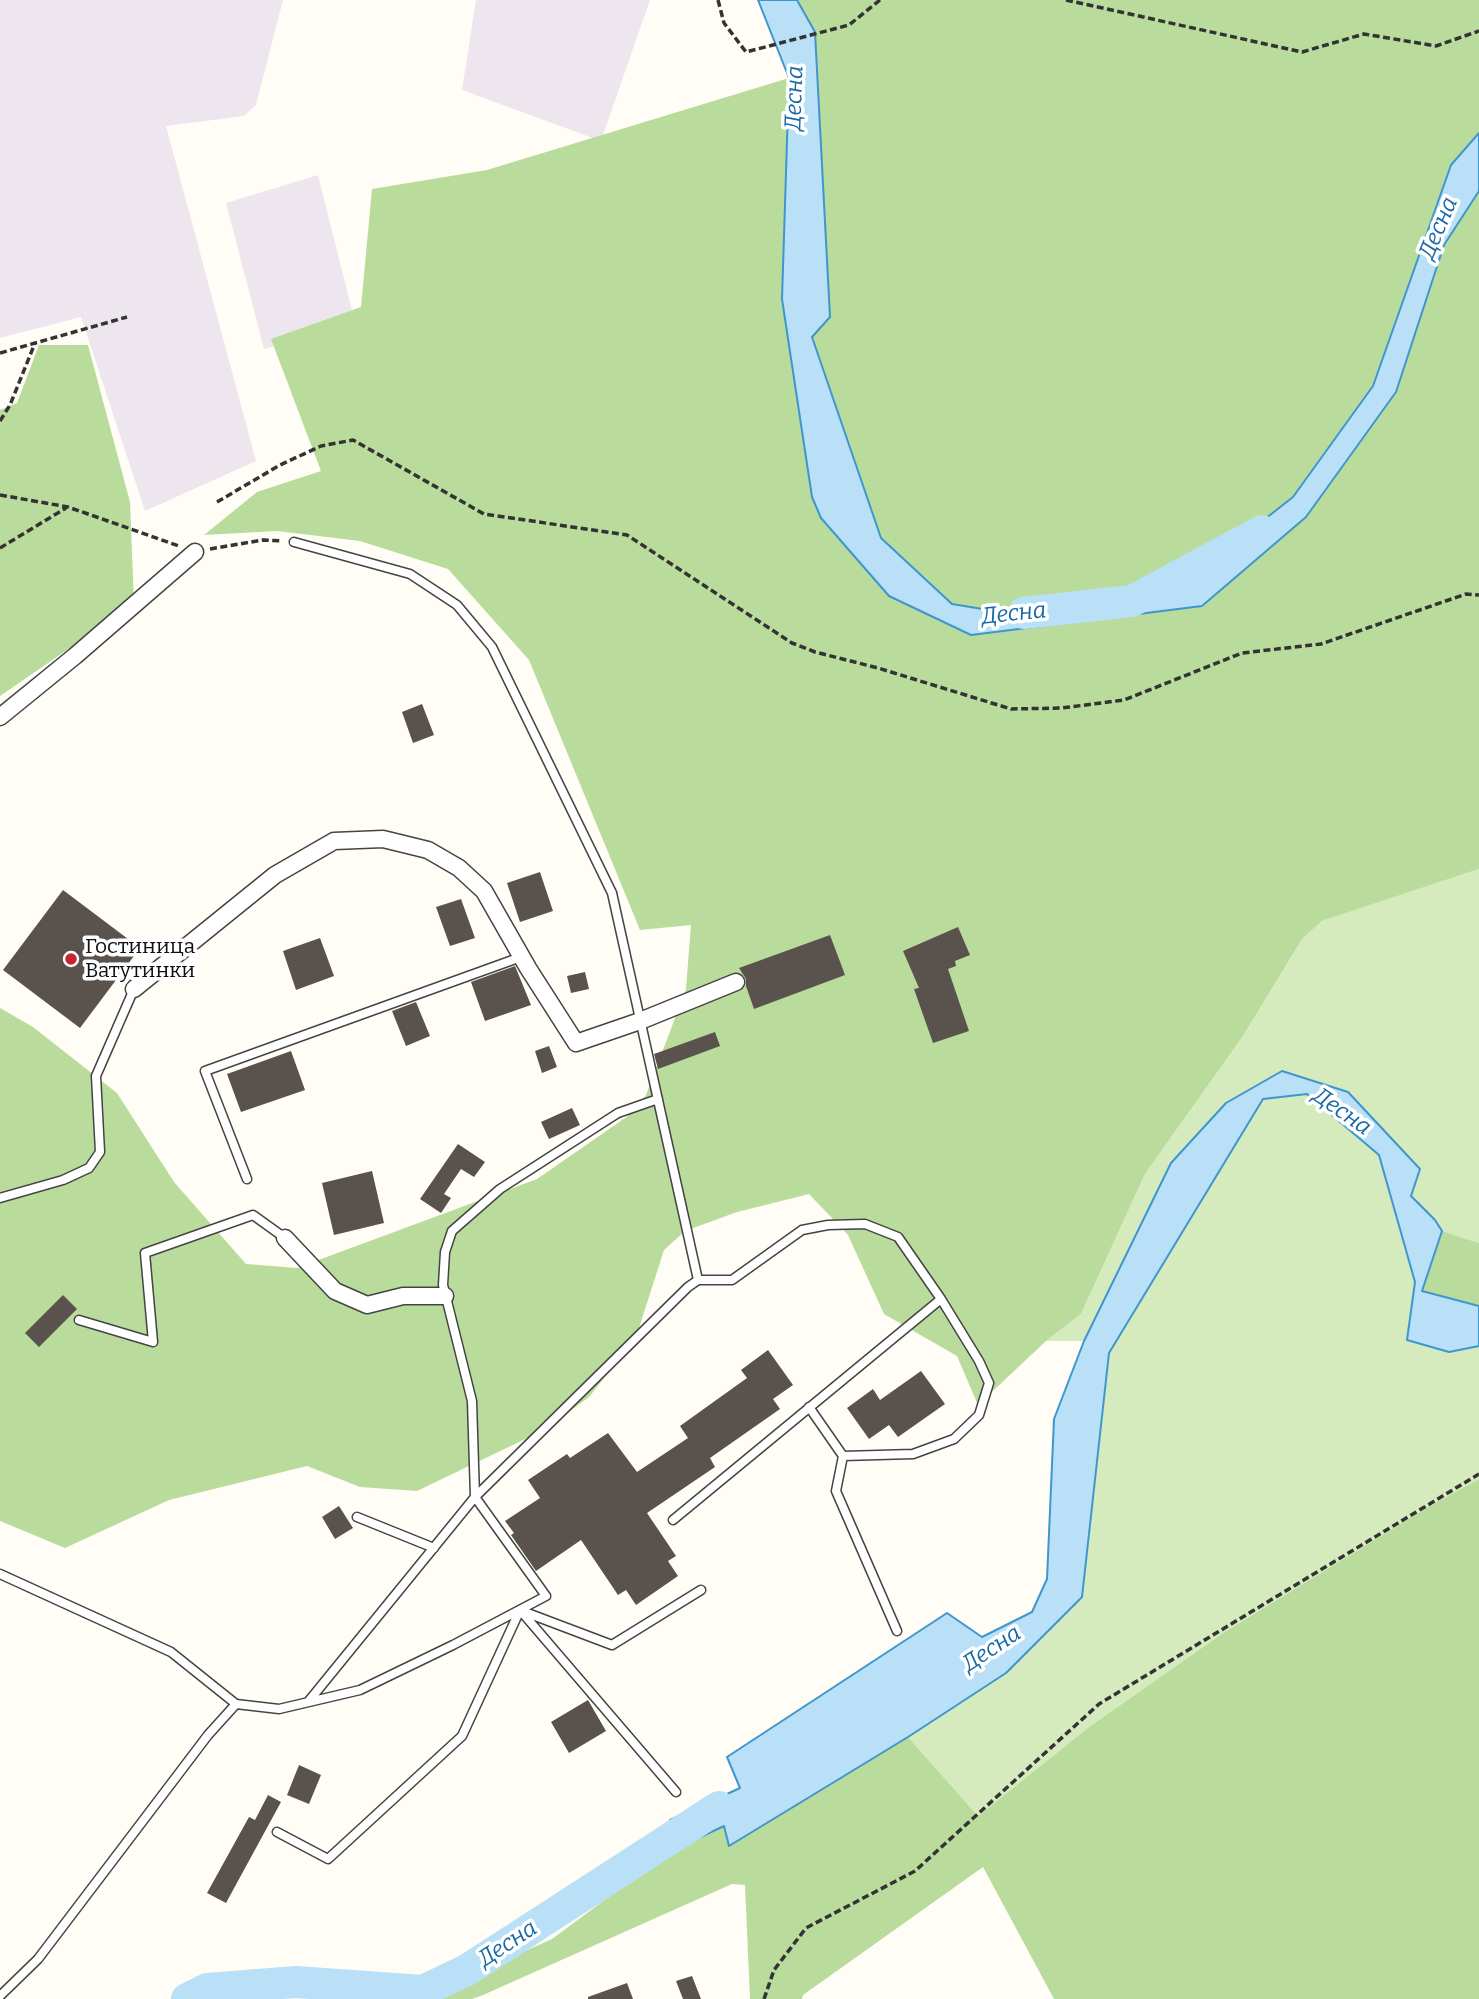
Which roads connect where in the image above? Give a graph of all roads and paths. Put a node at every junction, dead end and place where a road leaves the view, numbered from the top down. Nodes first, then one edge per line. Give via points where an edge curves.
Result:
1 (718, 0) edge
2 (880, 0) edge
3 (1066, 0) edge
4 (1479, 32) edge
5 (127, 317) dead end
6 (35, 343) junction
7 (0, 353) edge
8 (0, 421) edge
9 (0, 495) edge
10 (217, 502) dead end
11 (68, 507) junction
12 (294, 542) joint
13 (0, 548) edge
14 (195, 552) junction
15 (1479, 595) edge
16 (0, 717) edge
17 (521, 957) junction
18 (736, 982) dead end
19 (134, 989) joint
20 (640, 1021) junction
21 (657, 1099) junction
22 (247, 1180) dead end
23 (0, 1198) edge
24 (285, 1238) joint
25 (698, 1280) junction
26 (446, 1296) junction
27 (941, 1299) junction
28 (79, 1320) dead end
29 (809, 1407) junction
30 (843, 1455) junction
31 (1479, 1474) edge
32 (475, 1497) junction
33 (357, 1517) dead end
34 (673, 1520) dead end
35 (434, 1548) junction
36 (0, 1574) edge
37 (701, 1590) dead end
38 (520, 1610) junction
39 (897, 1630) dead end
40 (307, 1702) junction
41 (236, 1704) junction
42 (676, 1792) dead end
43 (277, 1832) dead end
44 (0, 1996) edge
45 (764, 1999) edge

1 - 2 path via 724,23 746,51 849,25
3 - 4 path via 1302,51 1364,34 1436,46
5 - 6 path
6 - 7 path
6 - 8 path
9 - 11 path
10 - 15 path via 321,446 353,440 484,513 627,535 792,643 1011,709 1124,700 1242,653 1321,644 1466,594
11 - 13 path
11 - 14 path
12 - 14 path via 263,540
12 - 20 lane via 410,574 457,605 492,647 612,892
14 - 16 street
17 - 19 street via 484,891 459,869 428,850 383,839 334,841 275,874
17 - 20 street via 576,1043
17 - 22 lane via 205,1071
18 - 20 street
19 - 23 lane via 96,1076 100,1153 89,1168 64,1180
20 - 21 lane
21 - 25 lane
21 - 26 lane via 618,1113 511,1182 452,1231 445,1252
24 - 26 street via 335,1291 367,1305 403,1296
24 - 28 lane via 253,1215 145,1253 153,1342
25 - 27 lane via 732,1280 802,1230 865,1224 898,1237
25 - 32 lane
26 - 32 lane via 472,1401
27 - 29 lane
27 - 30 lane via 989,1383 979,1415 954,1439 913,1454
29 - 30 lane
29 - 34 lane
30 - 39 lane via 836,1491
31 - 45 path via 1099,1704 915,1871 806,1928 774,1970
32 - 35 lane
32 - 38 lane via 546,1596
33 - 35 lane
35 - 40 lane
36 - 41 lane via 171,1652
37 - 38 lane via 612,1645
38 - 40 lane via 360,1690
38 - 42 lane
38 - 43 lane via 463,1736 328,1859
40 - 41 lane via 279,1709
41 - 44 lane via 38,1959

